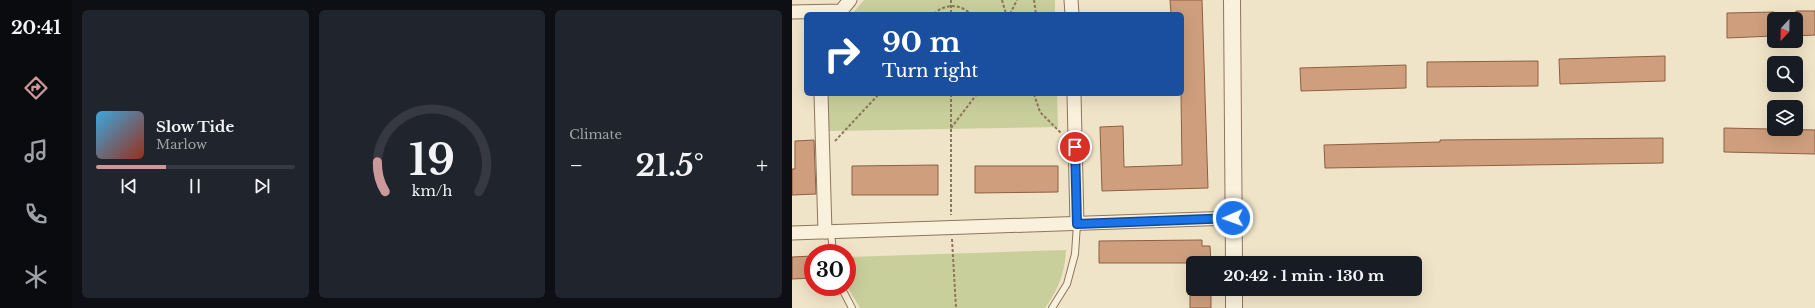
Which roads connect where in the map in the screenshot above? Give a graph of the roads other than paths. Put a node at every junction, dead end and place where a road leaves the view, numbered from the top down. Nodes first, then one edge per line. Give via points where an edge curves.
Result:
1 (850, 0) edge
2 (1071, 0) edge
3 (1232, 0) edge
4 (792, 12) edge
5 (804, 12) edge
6 (841, 12) edge
7 (1072, 12) edge
8 (821, 96) edge
9 (1074, 96) edge
10 (1233, 218) junction
11 (1077, 224) junction
12 (828, 232) junction
13 (792, 233) edge
14 (831, 244) edge
15 (1234, 256) edge
16 (846, 296) edge
17 (1234, 296) edge
18 (852, 308) edge
19 (1052, 308) edge
20 (1234, 308) edge

1 - 6 street
2 - 7 street
3 - 10 street
4 - 5 street
8 - 12 street
9 - 11 street
10 - 11 street
10 - 15 street
11 - 12 street
11 - 19 lane via 1075,254 1068,284
12 - 13 street
12 - 14 lane
16 - 18 lane
17 - 20 street

